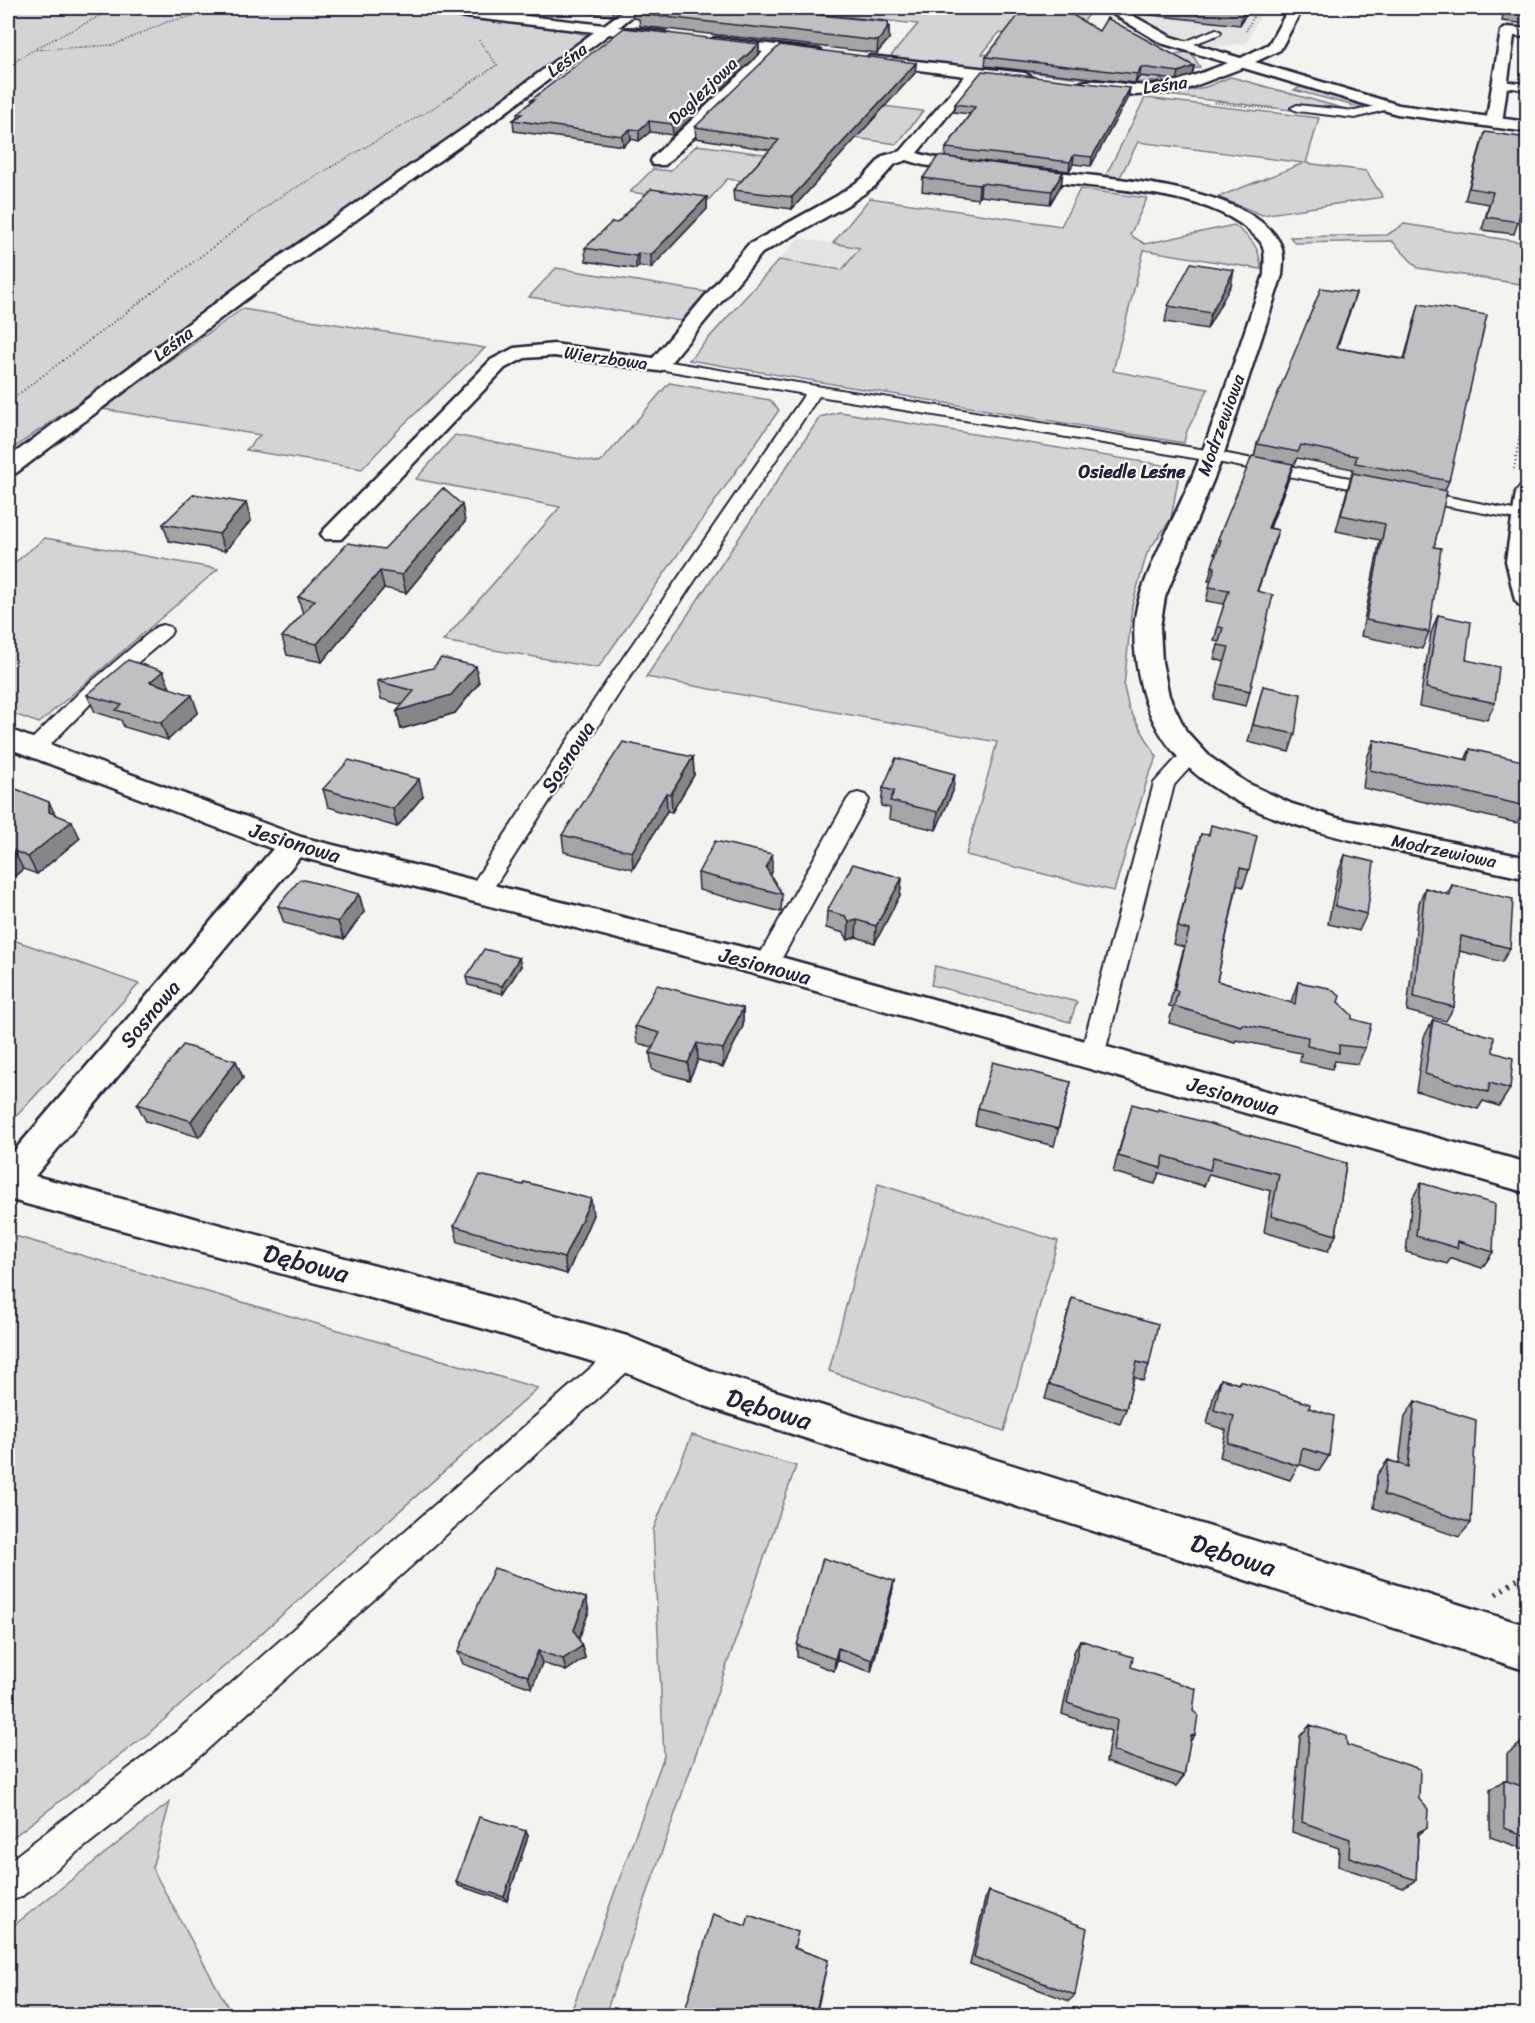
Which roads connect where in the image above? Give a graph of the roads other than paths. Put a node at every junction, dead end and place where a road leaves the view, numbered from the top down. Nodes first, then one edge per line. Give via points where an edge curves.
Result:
1 (635, 8) edge
2 (1110, 8) edge
3 (1296, 8) edge
4 (452, 10) edge
5 (608, 29) junction
6 (1216, 32) dead end
7 (1527, 33) edge
8 (675, 37) edge
9 (697, 40) edge
10 (1182, 45) junction
11 (775, 49) junction
12 (834, 56) edge
13 (857, 59) edge
14 (1242, 63) junction
15 (975, 73) junction
16 (1045, 81) edge
17 (1069, 83) edge
18 (1500, 84) junction
19 (1527, 87) edge
20 (1388, 106) junction
21 (1297, 108) dead end
22 (1494, 123) junction
23 (1527, 127) edge
24 (907, 155) junction
25 (659, 161) dead end
26 (658, 365) junction
27 (814, 392) junction
28 (1212, 456) junction
29 (8, 468) edge
30 (1527, 492) edge
31 (1523, 517) junction
32 (333, 534) dead end
33 (1527, 600) edge
34 (163, 631) dead end
35 (8, 738) edge
36 (34, 749) junction
37 (1192, 754) junction
38 (858, 800) dead end
39 (292, 845) junction
40 (1527, 869) edge
41 (480, 892) junction
42 (766, 965) junction
43 (1092, 1056) junction
44 (1527, 1178) edge
45 (8, 1184) edge
46 (627, 1354) junction
47 (1527, 1649) edge
48 (8, 1884) edge

1 - 5 street
2 - 10 street, Leśna
3 - 14 street via 1275,47
4 - 5 street
5 - 8 street, Leśna
5 - 29 street, Leśna via 263,277
6 - 10 lane
7 - 18 street via 1508,31
9 - 11 street
10 - 14 street, Leśna
11 - 12 street
11 - 25 street, Daglezjowa
13 - 15 street
14 - 17 street, Leśna via 1179,87 1154,90
14 - 20 street, Leśna
15 - 16 street
15 - 24 street
18 - 19 lane
18 - 22 street
20 - 21 lane, Leśna via 1374,113 1356,114
20 - 22 street, Leśna
22 - 23 street, Leśna
24 - 26 street, Wierzbowa via 889,160 869,182 843,200 755,249
24 - 28 street, Modrzewiowa via 1181,195 1226,210 1268,237 1273,247 1273,275
26 - 27 lane
26 - 32 street, Wierzbowa via 554,350 521,352 498,364
27 - 28 lane
27 - 41 lane, Sosnowa via 617,681
28 - 31 lane
28 - 37 street, Modrzewiowa via 1152,597 1147,627 1156,696 1174,735
30 - 31 street
31 - 33 street via 1518,561
34 - 36 lane via 90,693
35 - 36 street, Jesionowa
36 - 39 street, Jesionowa
37 - 40 street, Modrzewiowa via 1238,790 1282,811 1335,827
37 - 43 lane via 1164,783
38 - 42 lane
39 - 41 street, Jesionowa
39 - 45 street, Sosnowa
41 - 42 street, Jesionowa
42 - 43 street, Jesionowa
43 - 44 street, Jesionowa
45 - 46 street, Dębowa
46 - 47 street, Dębowa via 705,1388
46 - 48 lane via 189,1743

